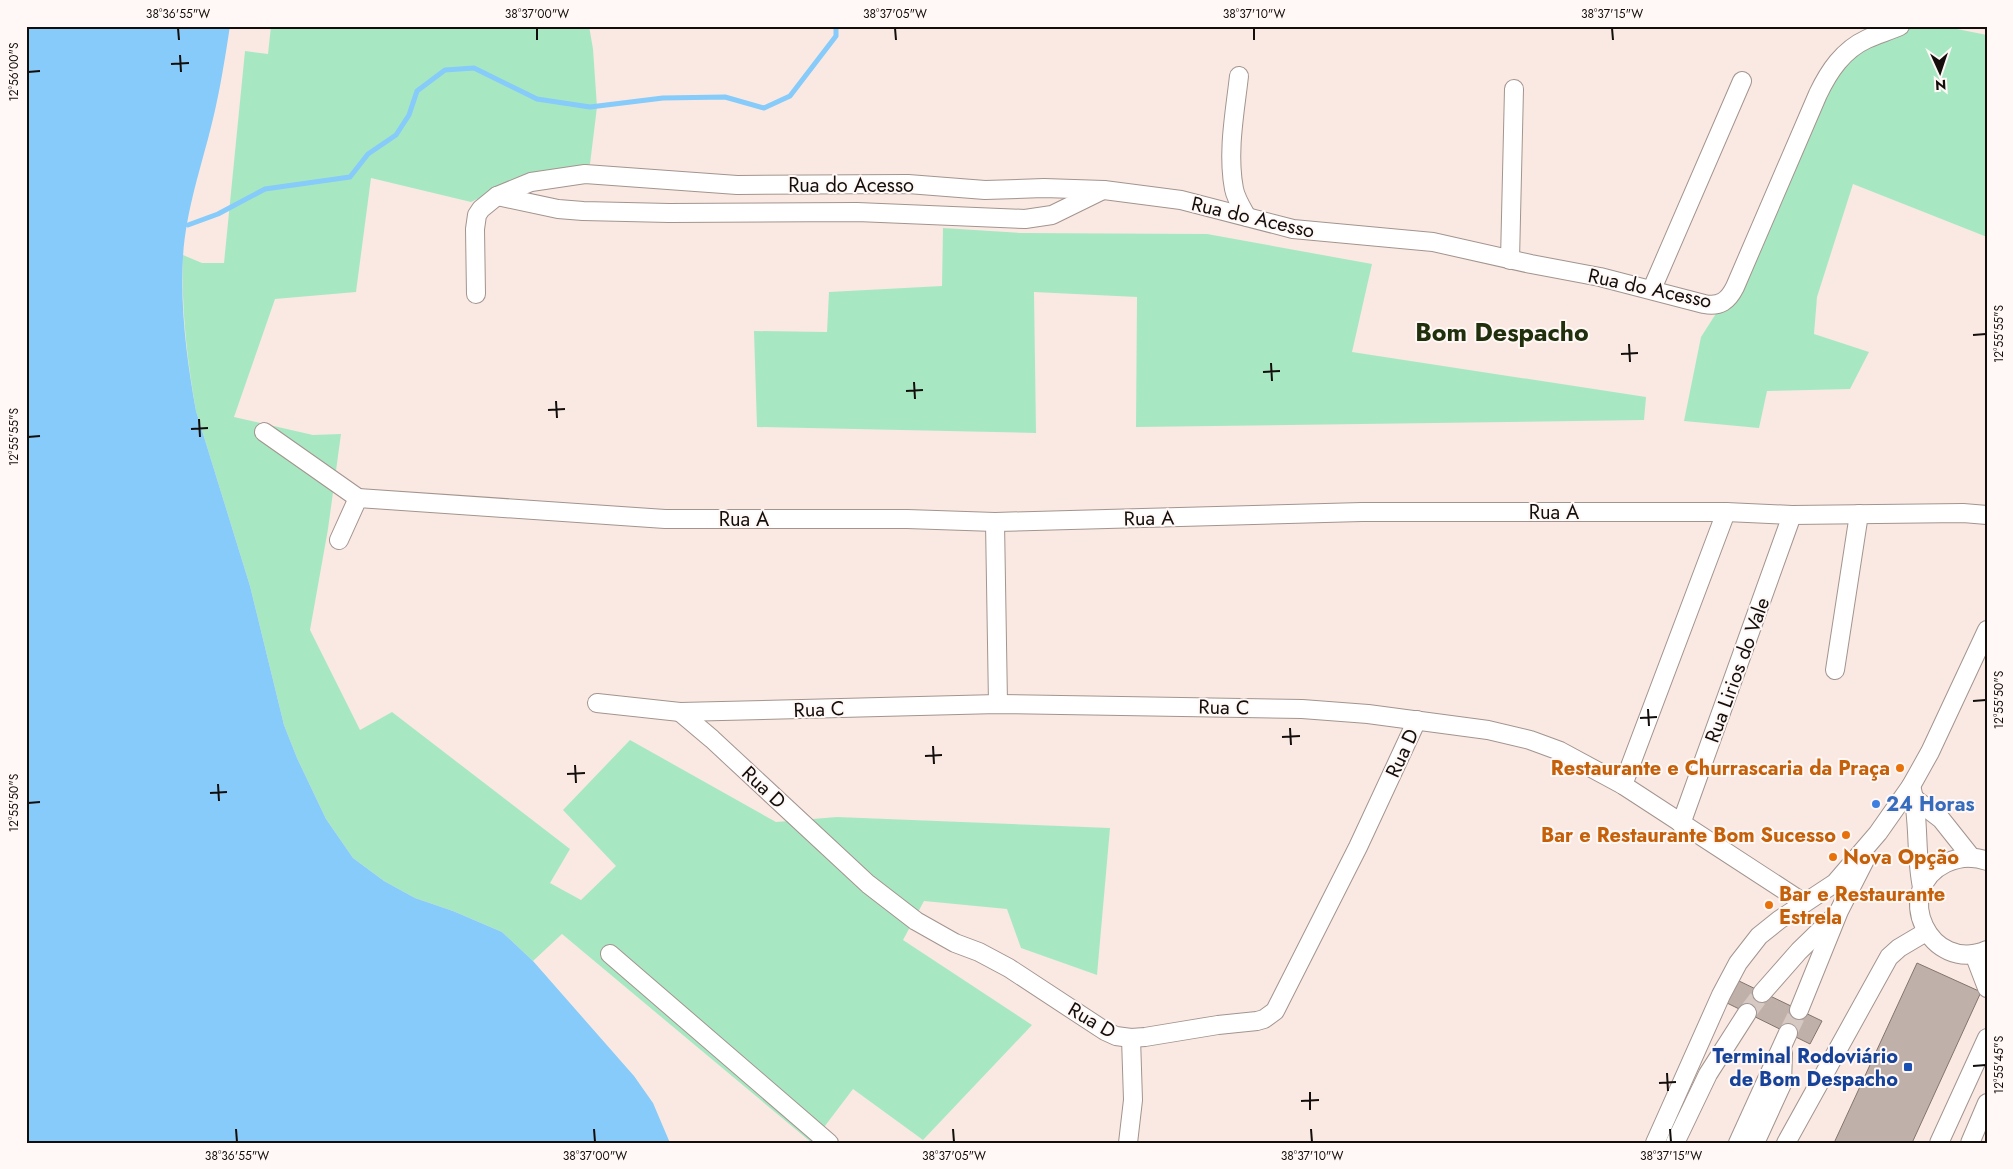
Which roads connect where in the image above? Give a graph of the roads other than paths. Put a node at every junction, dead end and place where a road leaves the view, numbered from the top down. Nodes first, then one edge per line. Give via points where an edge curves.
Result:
1 (1900, 26) edge
2 (1239, 76) dead end
3 (1742, 81) dead end
4 (1514, 89) dead end
5 (837, 184) junction
6 (1104, 190) junction
7 (497, 196) junction
8 (837, 212) junction
9 (1247, 217) junction
10 (1510, 260) junction
11 (1652, 289) junction
12 (476, 294) dead end
13 (264, 432) dead end
14 (358, 498) junction
15 (1726, 512) junction
16 (1859, 514) junction
17 (1792, 515) junction
18 (1987, 516) edge
19 (994, 522) junction
20 (339, 540) dead end
21 (1987, 630) edge
22 (1987, 660) edge
23 (1970, 668) junction
24 (1835, 670) dead end
25 (596, 704) dead end
26 (998, 704) junction
27 (680, 712) junction
28 (1417, 720) junction
29 (1623, 786) junction
30 (1913, 792) junction
31 (1681, 824) junction
32 (1878, 833) junction
33 (1979, 859) edge
34 (1922, 887) junction
35 (1804, 903) junction
36 (1839, 911) junction
37 (1926, 932) junction
38 (1980, 952) edge
39 (610, 954) dead end
40 (1987, 988) edge
41 (1762, 993) tunnel mouth
42 (1799, 1010) tunnel mouth
43 (1747, 1013) tunnel mouth
44 (1131, 1038) junction
45 (1987, 1038) edge
46 (1786, 1039) junction
47 (1987, 1103) edge
48 (829, 1143) edge
49 (1128, 1143) edge
50 (1655, 1143) edge
51 (1675, 1143) edge
52 (1726, 1143) edge
53 (1738, 1143) edge
54 (1755, 1143) edge
55 (1786, 1143) edge
56 (1939, 1143) edge
57 (1970, 1143) edge

1 - 11 street, Rua do Acesso via 1864,40 1835,65 1818,94 1735,287 1726,301 1712,305
2 - 9 street via 1232,171 1238,202
3 - 11 street
4 - 10 street
5 - 6 street, Rua do Acesso via 908,184 985,190
5 - 7 street, Rua do Acesso via 737,185 584,174 531,182
5 - 8 street
6 - 8 street via 1058,213 1035,219
6 - 9 street, Rua do Acesso via 1181,200
7 - 8 street via 558,209 669,213
7 - 12 street, Rua do Acesso via 477,215
9 - 10 street, Rua do Acesso via 1312,232 1433,242
10 - 11 street, Rua do Acesso
13 - 14 street
14 - 19 street, Rua A via 665,519
14 - 20 street
15 - 17 street, Rua A
15 - 19 street, Rua A via 1362,512
15 - 29 street
16 - 17 street, Rua A
16 - 18 street, Rua A via 1962,513
16 - 24 street
17 - 31 street, Rua Lirios do Vale
19 - 26 street
21 - 23 street
22 - 23 street
23 - 30 street
25 - 27 street, Rua C
26 - 27 street, Rua C
26 - 28 street, Rua C via 1302,709
27 - 44 street, Rua D via 868,884 916,921 1009,968 1105,1031
28 - 29 street, Rua C via 1488,730 1530,740 1560,751
28 - 44 street, Rua D via 1358,847 1275,1011 1257,1022 1218,1024
29 - 31 street, Rua C
30 - 32 street
30 - 33 street
30 - 34 street
31 - 35 street, Rua C
32 - 35 street via 1835,883
32 - 36 street
33 - 34 street via 1952,860 1942,864
34 - 37 street via 1919,909
35 - 50 street via 1759,936 1738,962
36 - 41 street
36 - 42 street
37 - 38 street via 1946,950 1960,954
37 - 55 street via 1889,957
38 - 40 street
39 - 48 street
43 - 51 street via 1708,1074
44 - 49 street via 1133,1100
45 - 56 street
46 - 52 street via 1762,1063
46 - 53 street
46 - 54 street via 1782,1084
47 - 57 street

